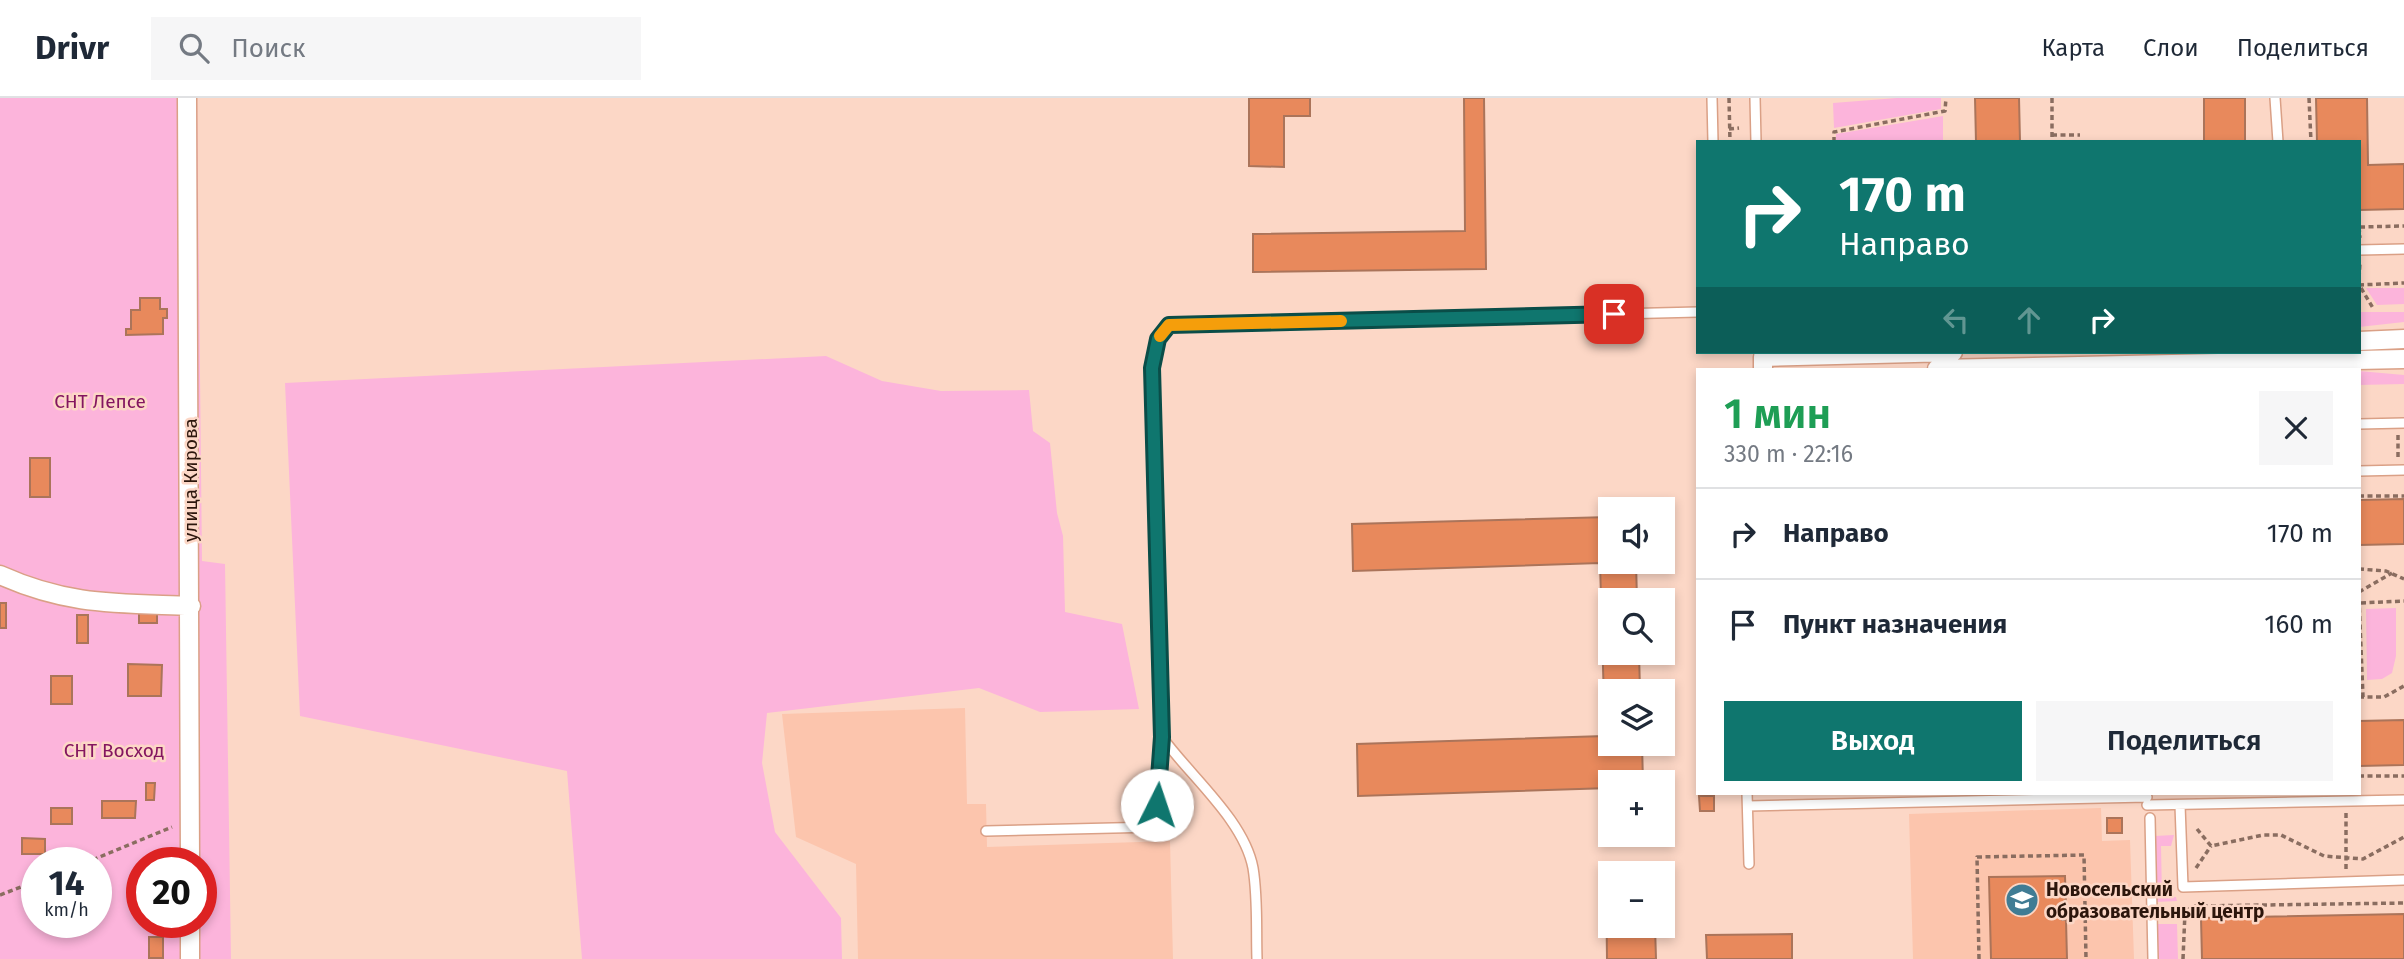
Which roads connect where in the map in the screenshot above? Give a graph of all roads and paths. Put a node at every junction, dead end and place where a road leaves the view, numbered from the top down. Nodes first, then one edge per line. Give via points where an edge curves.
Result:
1 (187, 98) edge
2 (1712, 98) edge
3 (1729, 98) edge
4 (1755, 98) edge
5 (1946, 98) edge
6 (2052, 98) edge
7 (2275, 98) edge
8 (2309, 98) edge
9 (1739, 128) dead end
10 (1729, 129) junction
11 (2052, 135) junction
12 (2080, 135) dead end
13 (1713, 140) edge
14 (1730, 140) edge
15 (1756, 140) edge
16 (1834, 140) edge
17 (2052, 140) edge
18 (2278, 140) edge
19 (2311, 140) edge
20 (2404, 226) edge
21 (2361, 227) edge
22 (2404, 249) edge
23 (2361, 254) edge
24 (2404, 284) edge
25 (2361, 286) edge
26 (2361, 288) edge
27 (2373, 308) dead end
28 (1696, 312) edge
29 (2404, 339) edge
30 (2361, 341) edge
31 (1899, 354) edge
32 (2287, 356) edge
33 (1763, 359) edge
34 (2404, 359) edge
35 (2137, 362) edge
36 (1966, 368) edge
37 (2404, 423) edge
38 (2361, 424) edge
39 (2398, 433) dead end
40 (2401, 467) edge
41 (2361, 471) edge
42 (2401, 495) edge
43 (2361, 496) edge
44 (2361, 569) edge
45 (2392, 573) junction
46 (0, 575) edge
47 (2404, 579) edge
48 (2361, 591) edge
49 (2361, 601) edge
50 (2404, 601) edge
51 (191, 606) junction
52 (2404, 686) edge
53 (2361, 696) edge
54 (1162, 737) junction
55 (2361, 775) edge
56 (2404, 776) edge
57 (1748, 795) edge
58 (2147, 798) edge
59 (2404, 800) edge
60 (2180, 805) junction
61 (1748, 806) junction
62 (2346, 811) dead end
63 (190, 820) junction
64 (2197, 829) dead end
65 (986, 831) dead end
66 (2404, 837) edge
67 (2211, 846) junction
68 (190, 847) edge
69 (112, 852) edge
70 (2346, 860) junction
71 (1749, 864) dead end
72 (2196, 868) dead end
73 (2346, 875) dead end
74 (2404, 880) edge
75 (21, 887) edge
76 (0, 895) edge
77 (2404, 903) edge
78 (2185, 912) junction
79 (2152, 913) junction
80 (190, 938) edge
81 (190, 959) edge
82 (1257, 959) edge
83 (1979, 959) edge
84 (2086, 959) edge
85 (2153, 959) edge
86 (2183, 959) edge

1 - 51 street, улица Кирова
2 - 13 lane
3 - 10 path
4 - 15 lane
5 - 16 path via 1945,111 1834,132
6 - 11 path
7 - 18 lane
8 - 19 path
9 - 10 path
10 - 14 path
11 - 12 path
11 - 17 path
20 - 21 path
22 - 23 lane
24 - 25 path
26 - 27 path
28 - 54 lane via 1169,325 1158,339 1152,368
29 - 30 street
31 - 33 street
32 - 34 street
32 - 35 street
35 - 36 street
37 - 38 lane
39 - 40 path
40 - 41 lane
42 - 43 path
44 - 45 path
45 - 47 path
45 - 48 path
46 - 51 street via 38,592 81,601
49 - 50 path
51 - 63 street, улица Кирова
52 - 53 path via 2384,697
54 - 65 lane via 1156,827
54 - 82 lane via 1245,844 1255,892
55 - 56 path
57 - 61 lane
58 - 60 lane
58 - 61 lane
58 - 79 lane
59 - 60 lane
60 - 74 lane via 2183,887
61 - 71 lane
62 - 70 path
63 - 68 street, улица Кирова
63 - 69 path
64 - 67 path
66 - 70 path via 2377,854
67 - 70 path via 2281,835 2324,856
67 - 72 path
70 - 73 path
75 - 76 path
77 - 78 path via 2193,906
78 - 79 path
78 - 86 path
79 - 85 lane
80 - 81 street
83 - 84 path via 1977,857 2084,855

